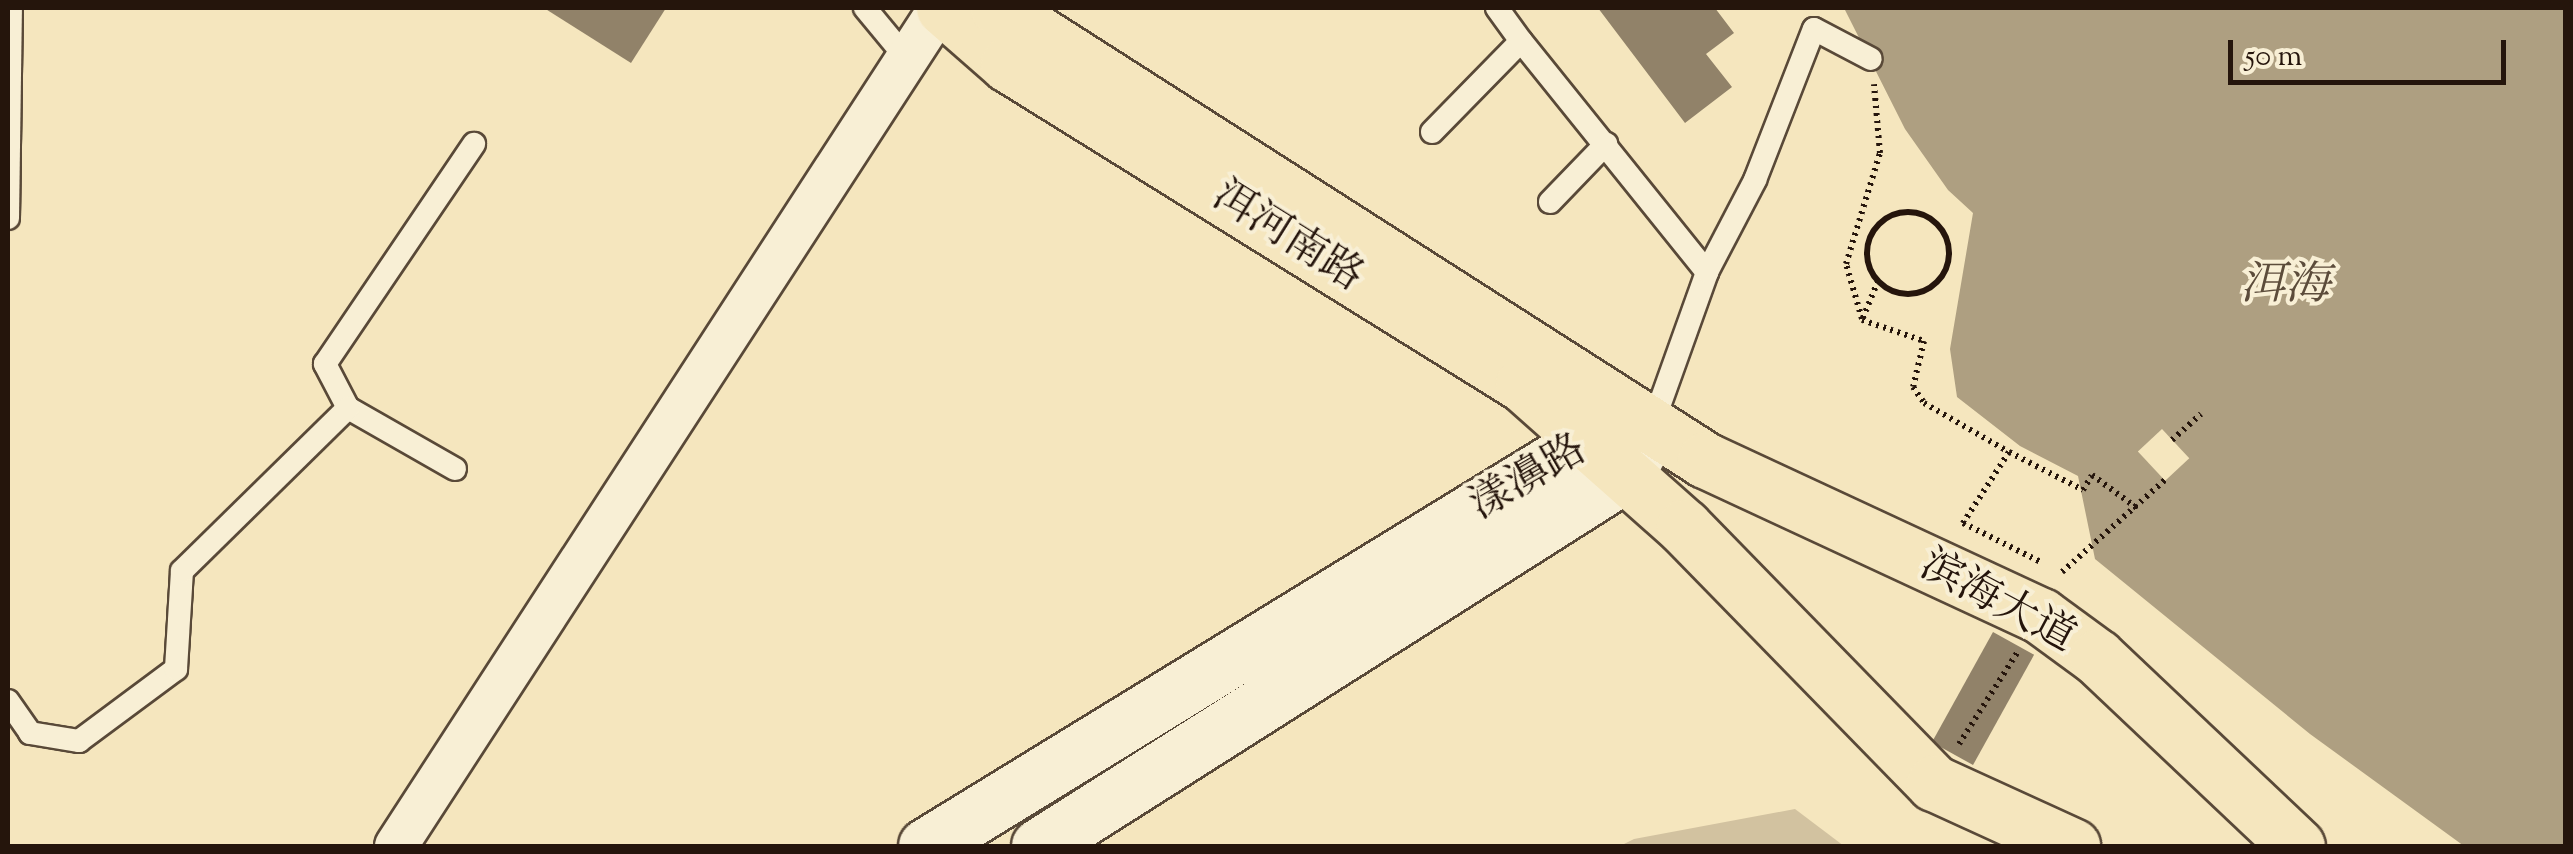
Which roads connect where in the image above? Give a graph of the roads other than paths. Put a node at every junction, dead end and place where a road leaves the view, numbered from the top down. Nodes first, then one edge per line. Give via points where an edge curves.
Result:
1 (11, 8) edge
2 (865, 8) edge
3 (942, 8) edge
4 (998, 8) edge
5 (1497, 8) edge
6 (1810, 18) edge
7 (1522, 40) junction
8 (1871, 59) road end
9 (908, 60) junction
10 (1432, 132) dead end
11 (474, 144) dead end
12 (1606, 144) junction
13 (1550, 202) dead end
14 (8, 218) edge
15 (1707, 272) junction
16 (348, 408) junction
17 (1623, 446) junction
18 (456, 469) dead end
19 (8, 700) edge
20 (396, 846) edge
21 (926, 846) edge
22 (1038, 846) edge
23 (2072, 846) edge
24 (2296, 846) edge

1 - 14 lane
2 - 9 lane
3 - 9 street
3 - 17 main road, 洱河南路 via 1008,64
4 - 17 main road, 洱河南路
5 - 7 lane
6 - 8 lane
6 - 15 lane via 1755,180
7 - 10 lane
7 - 12 lane
9 - 20 street
11 - 16 lane via 325,364
12 - 13 lane
12 - 15 lane
15 - 17 lane
16 - 18 lane
16 - 19 lane via 182,571 176,669 79,742 30,734
17 - 21 main road, 漾濞路
17 - 22 main road, 漾濞路
17 - 23 main road via 1934,783
17 - 24 main road, 滨海大道 via 2052,594 2097,657

